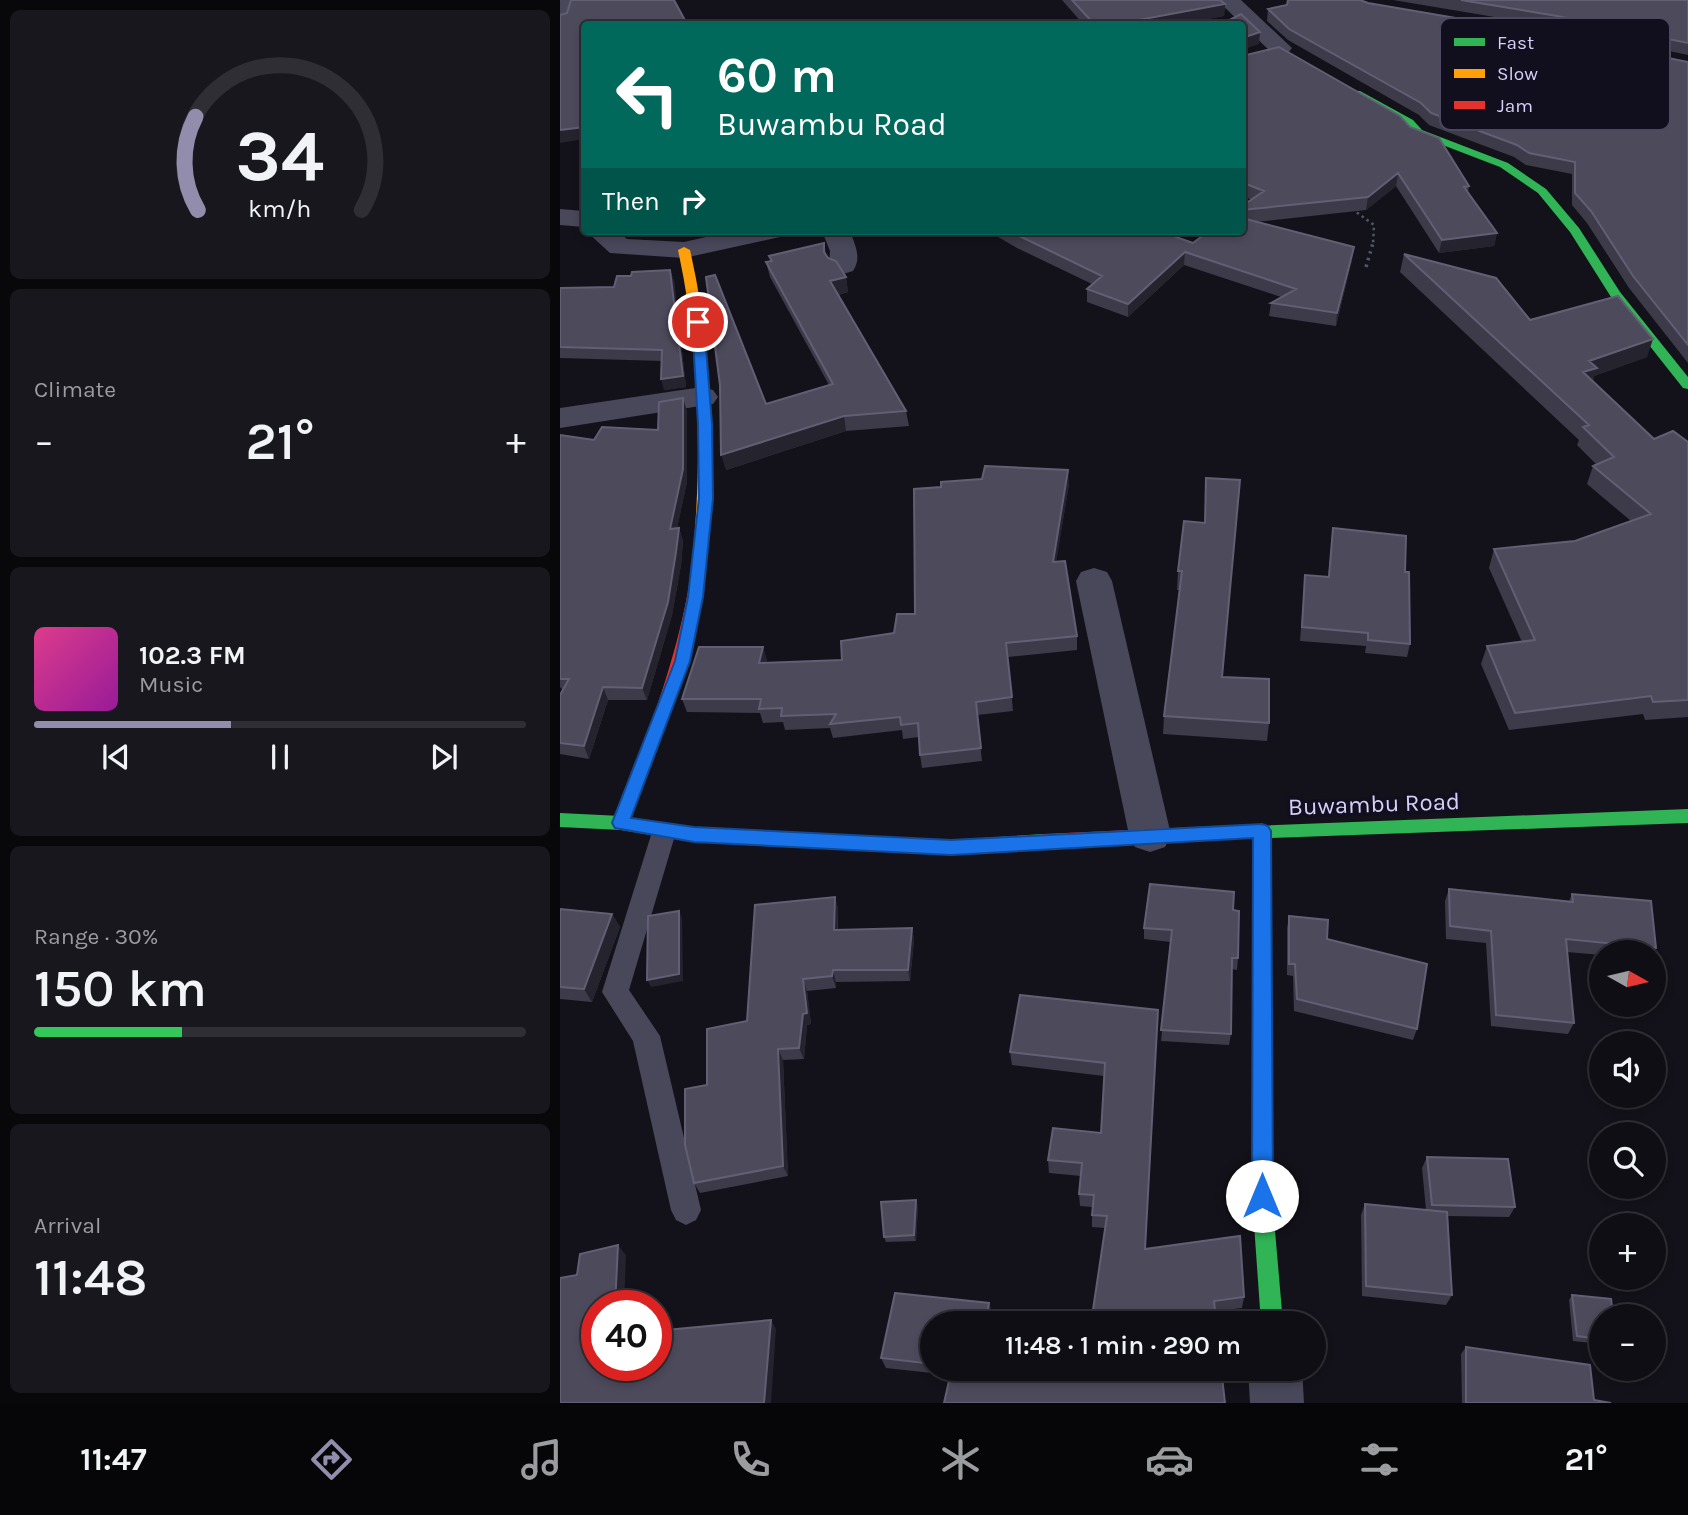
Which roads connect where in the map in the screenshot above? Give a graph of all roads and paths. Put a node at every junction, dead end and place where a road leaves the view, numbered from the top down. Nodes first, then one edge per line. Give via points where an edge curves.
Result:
1 (564, 0) edge
2 (1228, 0) edge
3 (560, 19) edge
4 (1281, 53) edge
5 (1337, 83) edge
6 (1350, 206) edge
7 (560, 217) edge
8 (581, 219) edge
9 (605, 235) edge
10 (752, 235) edge
11 (838, 235) edge
12 (684, 250) junction
13 (843, 265) dead end
14 (1366, 267) dead end
15 (1688, 385) edge
16 (702, 397) junction
17 (560, 418) edge
18 (1094, 581) dead end
19 (1688, 816) edge
20 (560, 820) edge
21 (621, 823) junction
22 (1262, 831) junction
23 (664, 832) junction
24 (1150, 835) junction
25 (686, 1210) dead end
26 (1271, 1311) edge
27 (1276, 1381) edge
28 (1278, 1403) edge

1 - 3 street
2 - 4 street
5 - 15 street via 1409,122 1418,132 1504,165 1542,191 1575,230 1615,294
6 - 14 path via 1374,225
7 - 8 street
9 - 12 street via 620,247
10 - 12 street
11 - 13 street via 845,251
12 - 16 street via 696,298
16 - 17 street
16 - 21 street via 706,498 696,597 682,661
18 - 24 street
19 - 22 street, Buwambu Road
20 - 21 street, Buwambu Road
21 - 23 street, Buwambu Road
22 - 24 street, Buwambu Road
22 - 26 street via 1262,1196
23 - 24 street, Buwambu Road via 951,848
23 - 25 lane via 615,992 646,1036
27 - 28 street

